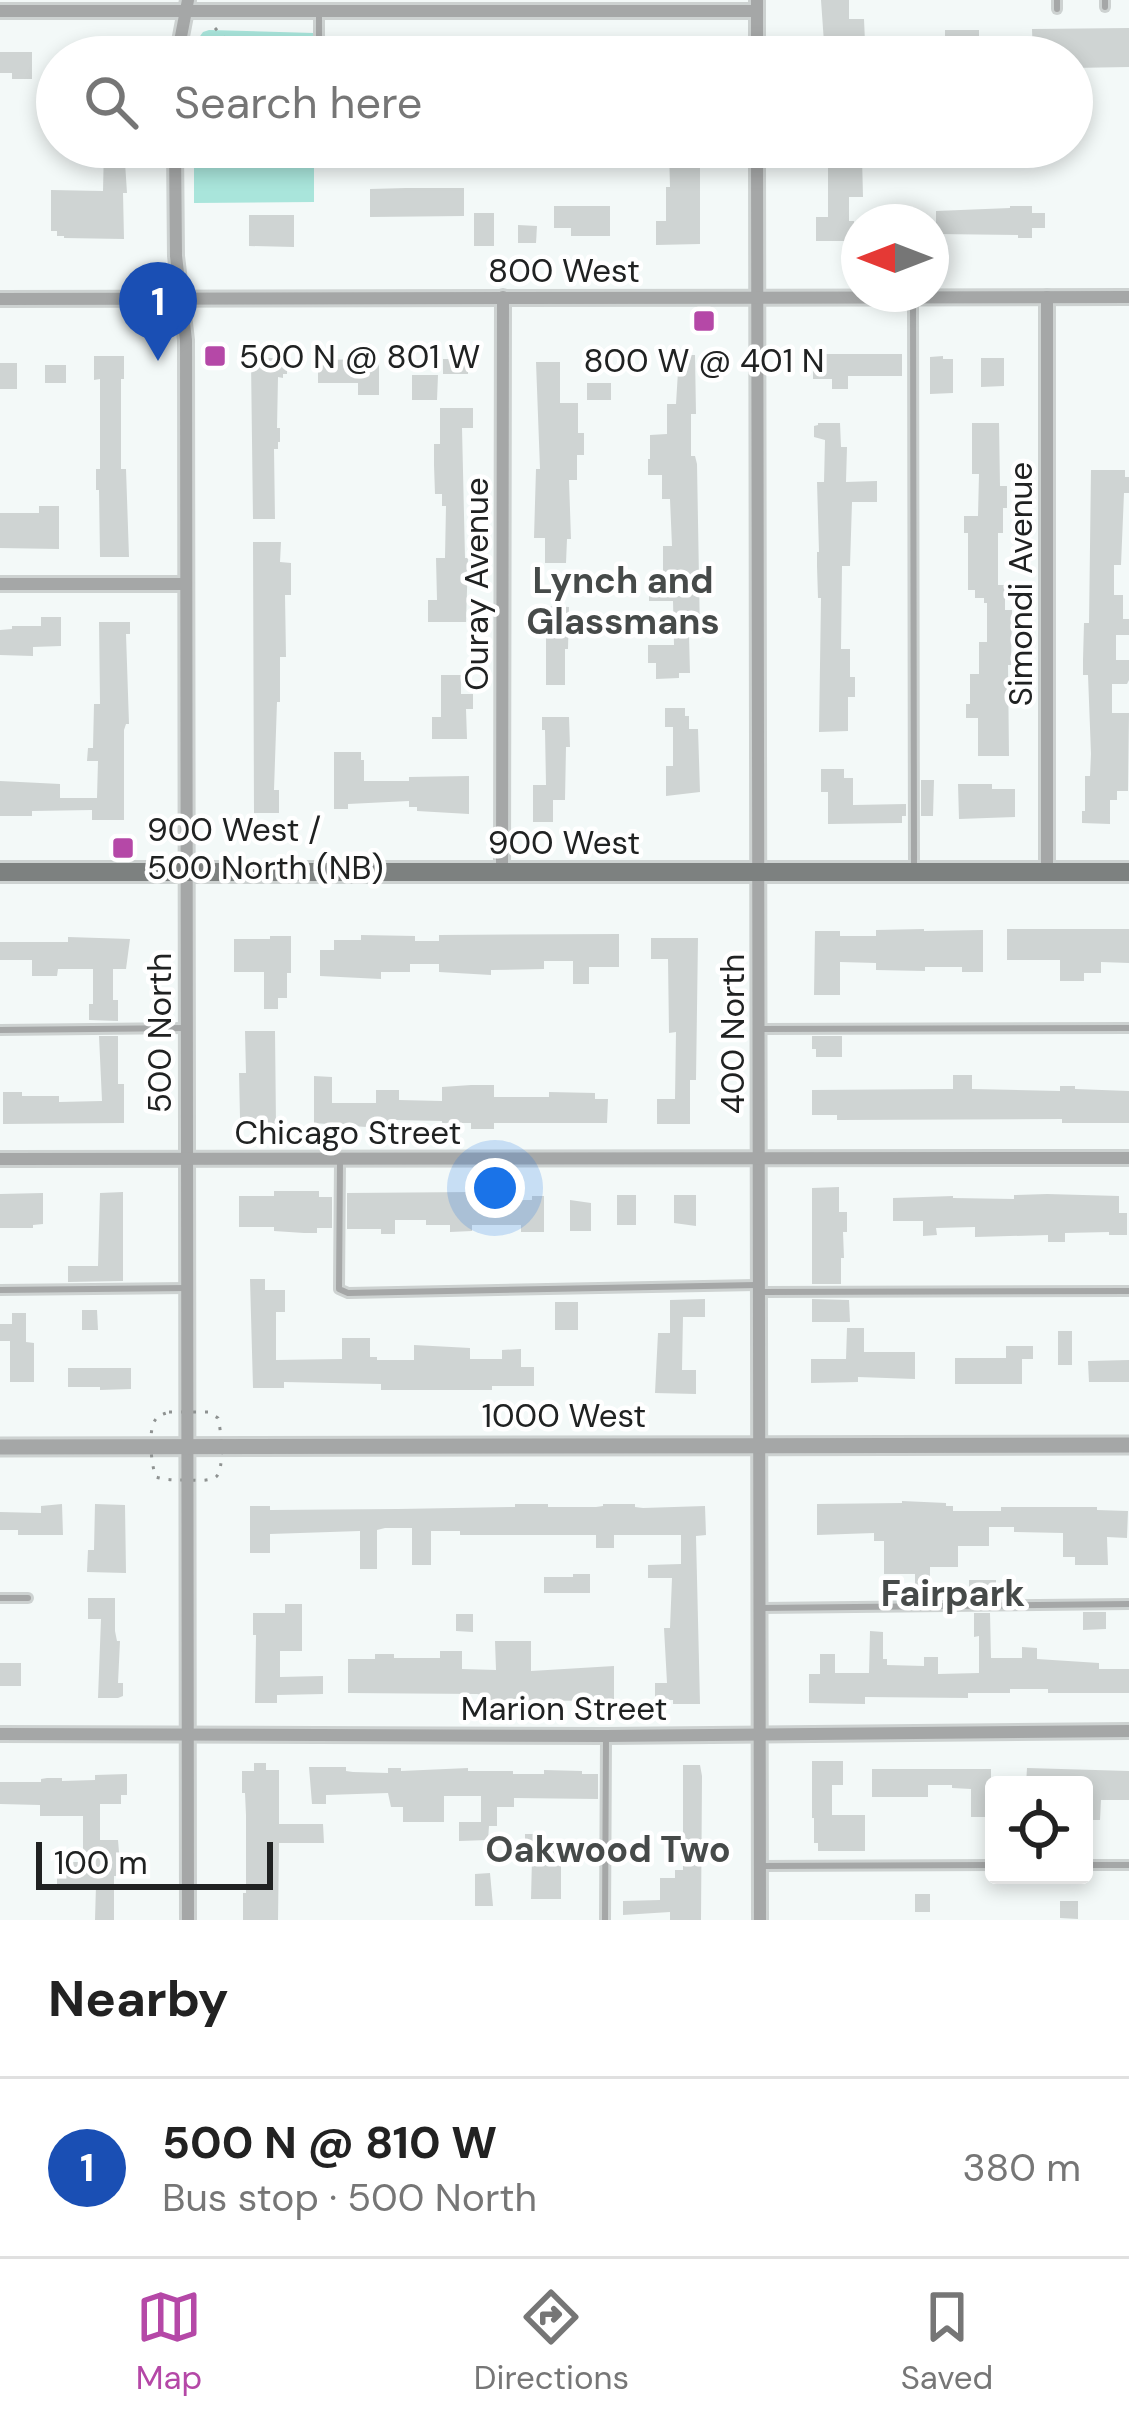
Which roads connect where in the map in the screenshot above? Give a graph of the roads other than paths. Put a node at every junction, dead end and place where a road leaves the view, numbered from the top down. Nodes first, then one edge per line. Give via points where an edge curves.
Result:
1 (35, 5) edge
2 (187, 6) edge
3 (757, 6) edge
4 (0, 11) edge
5 (319, 11) junction
6 (181, 36) edge
7 (319, 36) edge
8 (176, 168) edge
9 (758, 168) edge
10 (503, 297) junction
11 (758, 297) junction
12 (841, 297) edge
13 (949, 297) edge
14 (1047, 297) junction
15 (1129, 297) edge
16 (0, 298) edge
17 (181, 299) junction
18 (913, 312) edge
19 (0, 584) edge
20 (186, 584) junction
21 (0, 872) edge
22 (186, 872) junction
23 (502, 872) junction
24 (758, 872) junction
25 (914, 872) junction
26 (1047, 872) junction
27 (1129, 872) edge
28 (186, 1028) junction
29 (1129, 1028) edge
30 (759, 1029) junction
31 (0, 1030) edge
32 (0, 1159) edge
33 (187, 1159) junction
34 (340, 1159) junction
35 (759, 1159) junction
36 (1129, 1159) edge
37 (187, 1288) junction
38 (759, 1289) junction
39 (0, 1290) edge
40 (1129, 1291) edge
41 (760, 1445) junction
42 (1129, 1445) edge
43 (188, 1446) junction
44 (0, 1447) edge
45 (0, 1598) edge
46 (28, 1598) dead end
47 (1129, 1604) edge
48 (760, 1608) junction
49 (1129, 1731) edge
50 (0, 1733) edge
51 (188, 1734) junction
52 (760, 1734) junction
53 (606, 1736) junction
54 (985, 1865) edge
55 (1093, 1865) edge
56 (1129, 1865) edge
57 (760, 1866) junction
58 (188, 1920) edge
59 (604, 1920) edge
60 (760, 1920) edge

1 - 2 street
1 - 4 street
2 - 5 street
2 - 6 street
3 - 5 street
5 - 7 lane
8 - 17 street, 500 North
9 - 11 street, 400 North
10 - 11 street, 800 West
10 - 17 street, 800 West
10 - 23 street, Ouray Avenue
11 - 12 street, 800 West
11 - 24 street, 400 North
13 - 14 street, 800 West
14 - 15 street, 800 West
14 - 26 street, Simondi Avenue
16 - 17 street, 800 West
17 - 20 street, 500 North
18 - 25 lane
19 - 20 street
20 - 22 street, 500 North
21 - 22 main road, 900 West
22 - 23 main road, 900 West
22 - 28 street, 500 North
23 - 24 main road, 900 West
24 - 25 main road, 900 West
24 - 30 street, 400 North
25 - 26 main road, 900 West
26 - 27 main road, 900 West
28 - 31 lane
28 - 33 street, 500 North
29 - 30 lane
30 - 35 street, 400 North
32 - 33 street, Chicago Street
33 - 34 street, Chicago Street
33 - 37 street, 500 North
34 - 35 street, Chicago Street
34 - 38 lane via 339,1289 348,1293
35 - 36 street, Chicago Street
35 - 38 street, 400 North
37 - 39 lane
37 - 43 street, 500 North
38 - 40 lane
38 - 41 street, 400 North
41 - 42 street, 1000 West
41 - 43 street, 1000 West
41 - 48 street, 400 North
43 - 44 street, 1000 West
43 - 51 street, 500 North
45 - 46 lane
47 - 48 lane
48 - 52 street, 400 North
49 - 52 street, Marion Street
50 - 51 street, Marion Street
51 - 53 street, Marion Street
51 - 58 street, 500 North
52 - 53 street, Marion Street
52 - 57 street, 400 North
53 - 59 lane
54 - 57 lane
55 - 56 lane
57 - 60 street, 400 North

